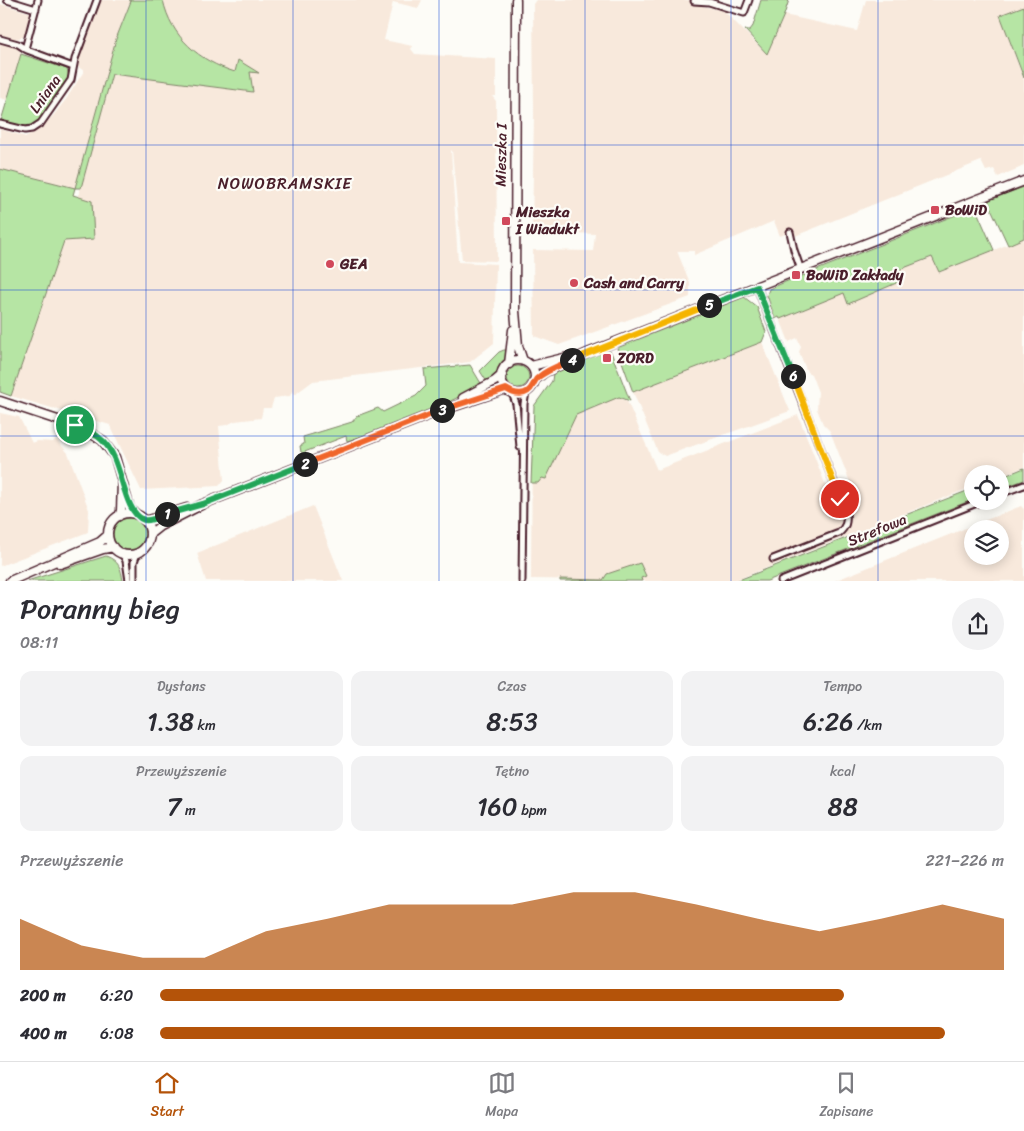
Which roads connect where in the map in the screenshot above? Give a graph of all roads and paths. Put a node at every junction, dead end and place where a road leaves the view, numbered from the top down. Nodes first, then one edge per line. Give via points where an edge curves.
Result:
1 (7, 0) edge
2 (38, 0) edge
3 (97, 0) edge
4 (516, 0) edge
5 (749, 0) edge
6 (694, 1) edge
7 (36, 9) junction
8 (0, 39) edge
9 (25, 49) junction
10 (73, 67) junction
11 (0, 124) edge
12 (1024, 181) edge
13 (790, 232) dead end
14 (801, 270) junction
15 (757, 287) junction
16 (514, 311) junction
17 (590, 352) junction
18 (522, 361) junction
19 (509, 364) junction
20 (531, 366) junction
21 (502, 376) junction
22 (535, 380) junction
23 (509, 391) junction
24 (526, 392) junction
25 (0, 401) edge
26 (437, 412) junction
27 (522, 471) junction
28 (122, 480) junction
29 (1024, 484) edge
30 (1009, 490) edge
31 (203, 504) junction
32 (964, 508) edge
33 (136, 514) junction
34 (119, 516) junction
35 (144, 520) junction
36 (150, 534) junction
37 (108, 535) junction
38 (113, 547) junction
39 (122, 553) junction
40 (137, 553) junction
41 (774, 559) dead end
42 (40, 569) junction
43 (10, 581) edge
44 (129, 581) edge
45 (134, 581) edge
46 (522, 581) edge
47 (781, 581) edge

1 - 7 street
2 - 7 street
3 - 10 street, Lniana
4 - 16 main road, Mieszka I
5 - 6 street via 744,13 710,2
7 - 9 street
8 - 9 street, Lniana
9 - 10 street, Lniana
10 - 11 street, Lniana via 67,87 36,127 20,130
12 - 14 main road
13 - 14 street
14 - 15 main road
15 - 17 main road
15 - 41 street via 847,520 839,533
16 - 18 main road, Mieszka I
16 - 19 main road, Mieszka I
17 - 20 main road
17 - 22 main road via 545,372
18 - 19 main road
18 - 20 main road
19 - 21 main road
20 - 22 main road
21 - 23 main road via 503,385
21 - 26 main road
22 - 24 main road
23 - 24 main road
23 - 26 main road
23 - 27 street via 516,404
24 - 27 street
25 - 28 main road via 93,433 112,451
26 - 31 main road
27 - 46 street
28 - 33 main road via 130,508
28 - 34 main road
29 - 30 street
31 - 35 main road
31 - 36 main road
32 - 47 street, Strefowa
33 - 34 main road
33 - 35 main road
34 - 37 main road via 110,526
35 - 36 main road
36 - 40 main road via 146,546
37 - 38 main road
37 - 42 main road via 100,542
38 - 39 main road
38 - 42 main road
39 - 40 main road
39 - 44 street
40 - 45 street
42 - 43 main road

